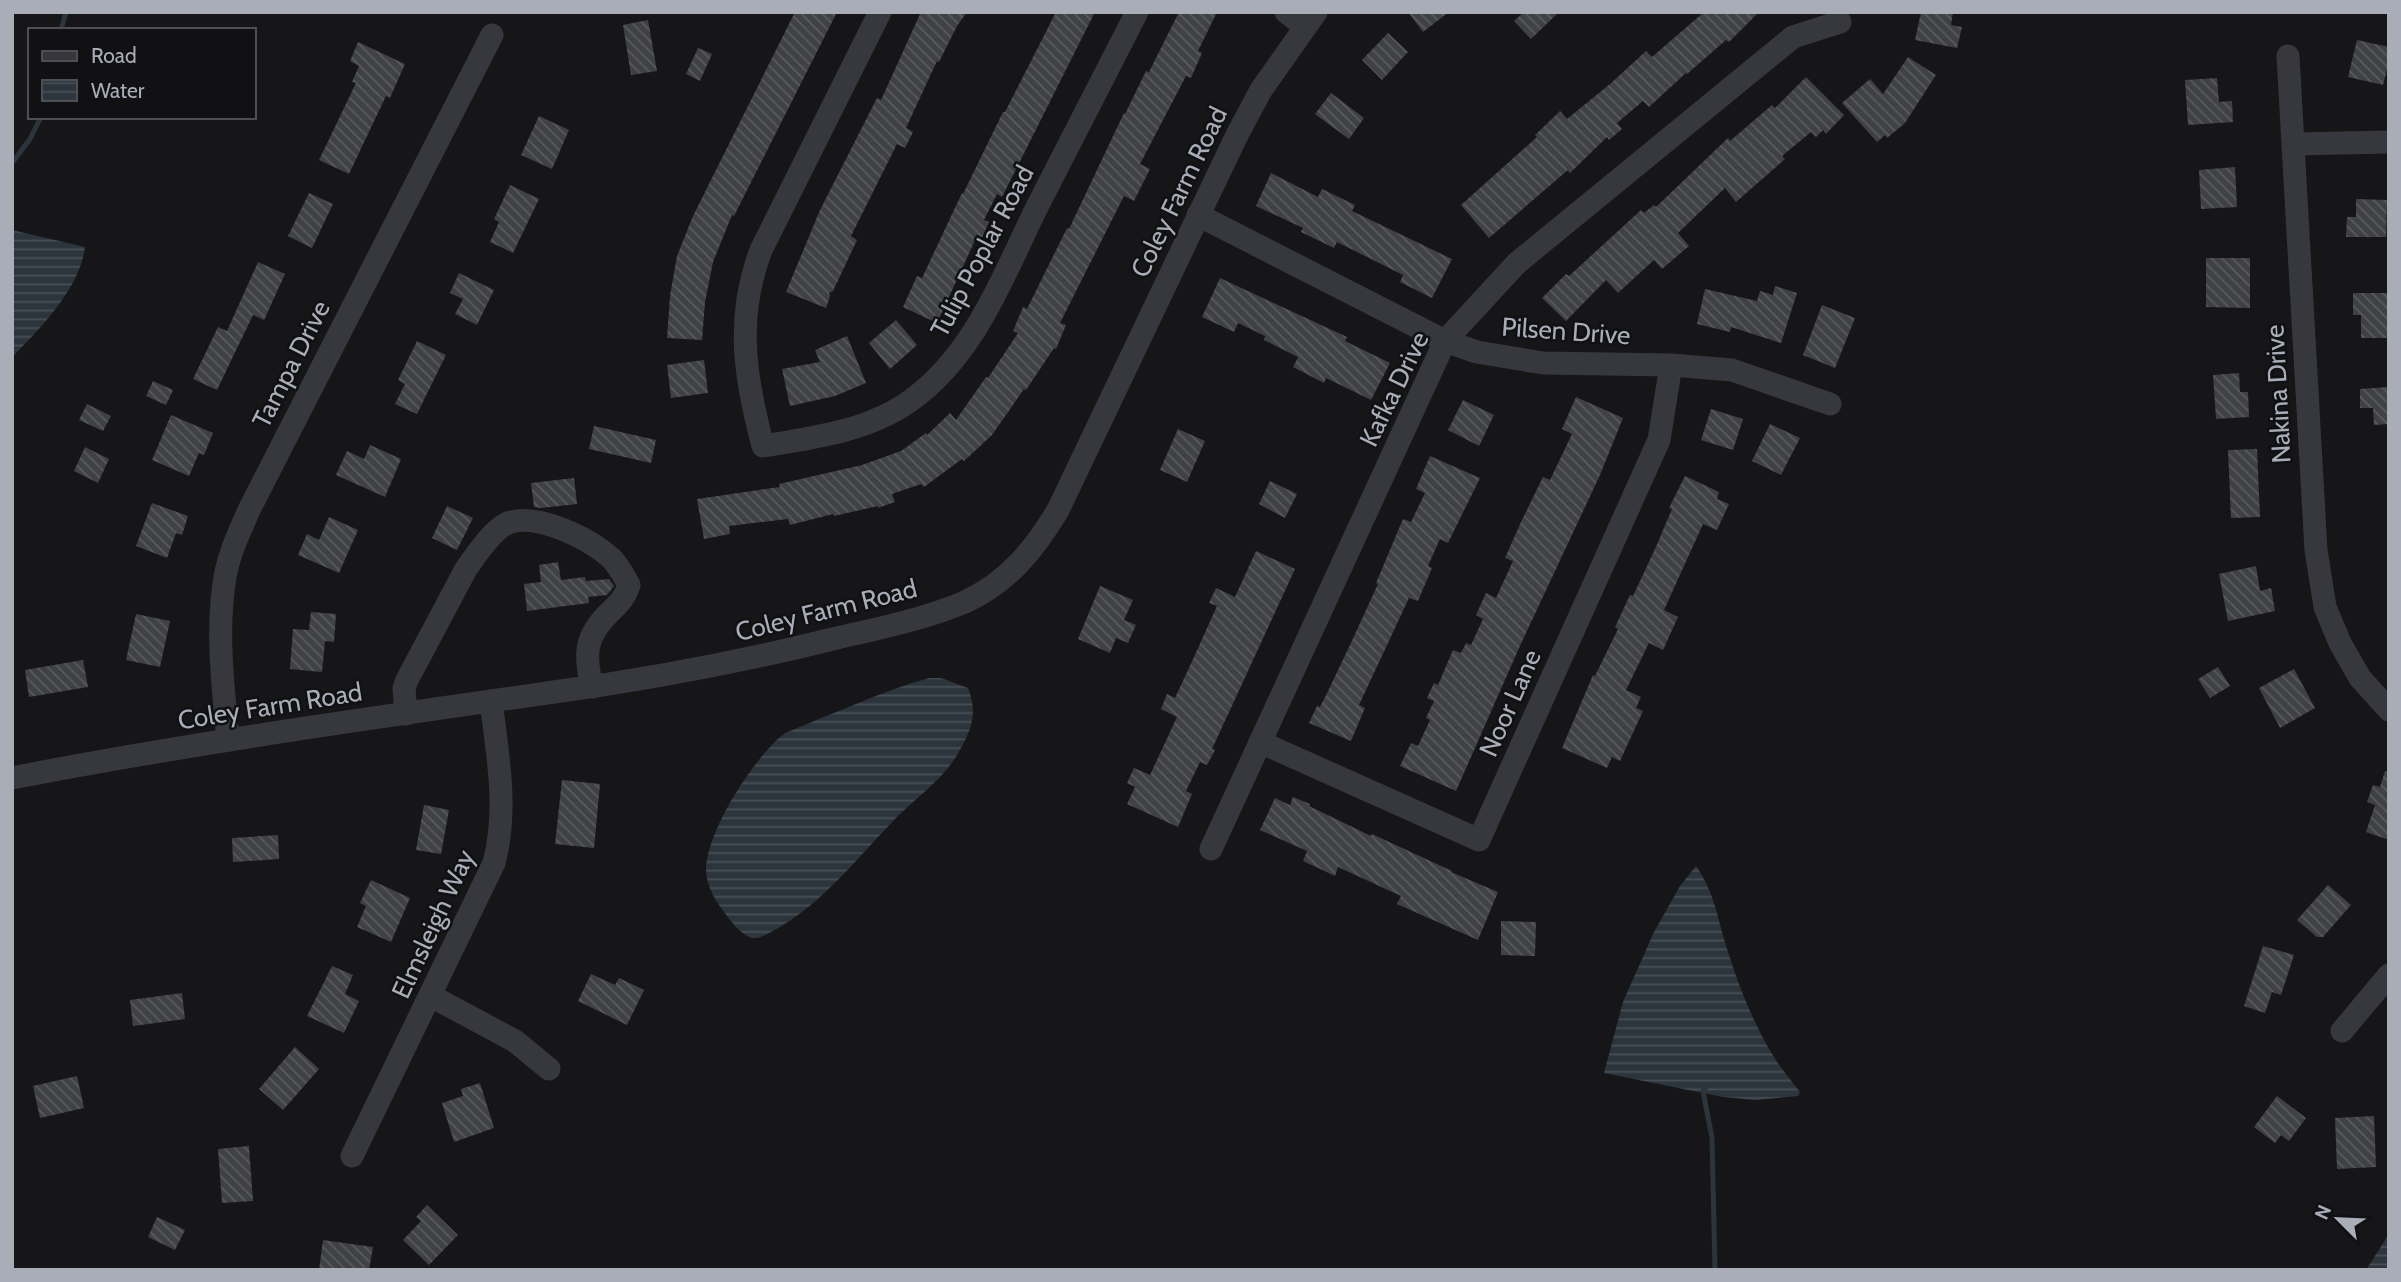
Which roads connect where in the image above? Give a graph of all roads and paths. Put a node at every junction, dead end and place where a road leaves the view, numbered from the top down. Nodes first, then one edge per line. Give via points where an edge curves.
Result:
1 (880, 12) edge
2 (1137, 12) edge
3 (1302, 17) edge
4 (1840, 22) dead end
5 (492, 34) dead end
6 (2288, 56) dead end
7 (2389, 142) edge
8 (2294, 144) junction
9 (1198, 215) junction
10 (1446, 341) junction
11 (1671, 365) junction
12 (1830, 404) dead end
13 (592, 687) junction
14 (491, 702) junction
15 (2389, 710) edge
16 (406, 714) junction
17 (228, 740) junction
18 (1260, 742) junction
19 (12, 778) edge
20 (1211, 849) dead end
21 (2389, 975) edge
22 (432, 996) junction
23 (2342, 1031) dead end
24 (549, 1069) dead end
25 (352, 1156) dead end

1 - 2 street, Tulip Poplar Road via 751,275 744,344 763,446 869,423 909,402 959,355
3 - 9 street, Coley Farm Road
4 - 10 street, Kafka Drive via 1793,37 1517,263
5 - 17 street, Tampa Drive via 234,544 220,624
6 - 8 street, Nakina Drive
7 - 8 street
8 - 15 street, Nakina Drive via 2309,454 2325,607 2360,678
9 - 10 street, Pilsen Drive
9 - 13 street, Coley Farm Road via 1058,510 1013,572 966,601 895,624 708,668
10 - 11 street, Pilsen Drive via 1477,352 1543,363
10 - 18 street, Kafka Drive
11 - 12 street, Pilsen Drive via 1731,370
11 - 18 street, Noor Lane via 1659,440 1479,841
13 - 14 street, Coley Farm Road
13 - 16 street via 586,665 588,642 625,597 629,585 624,574 611,558 581,538 547,524 509,522 466,569 407,680
14 - 16 street, Coley Farm Road
14 - 22 street, Elmsleigh Way via 502,801 500,842
16 - 17 street, Coley Farm Road
17 - 19 street, Coley Farm Road
18 - 20 street, Kafka Drive
21 - 23 street
22 - 24 street via 515,1041
22 - 25 street, Elmsleigh Way

